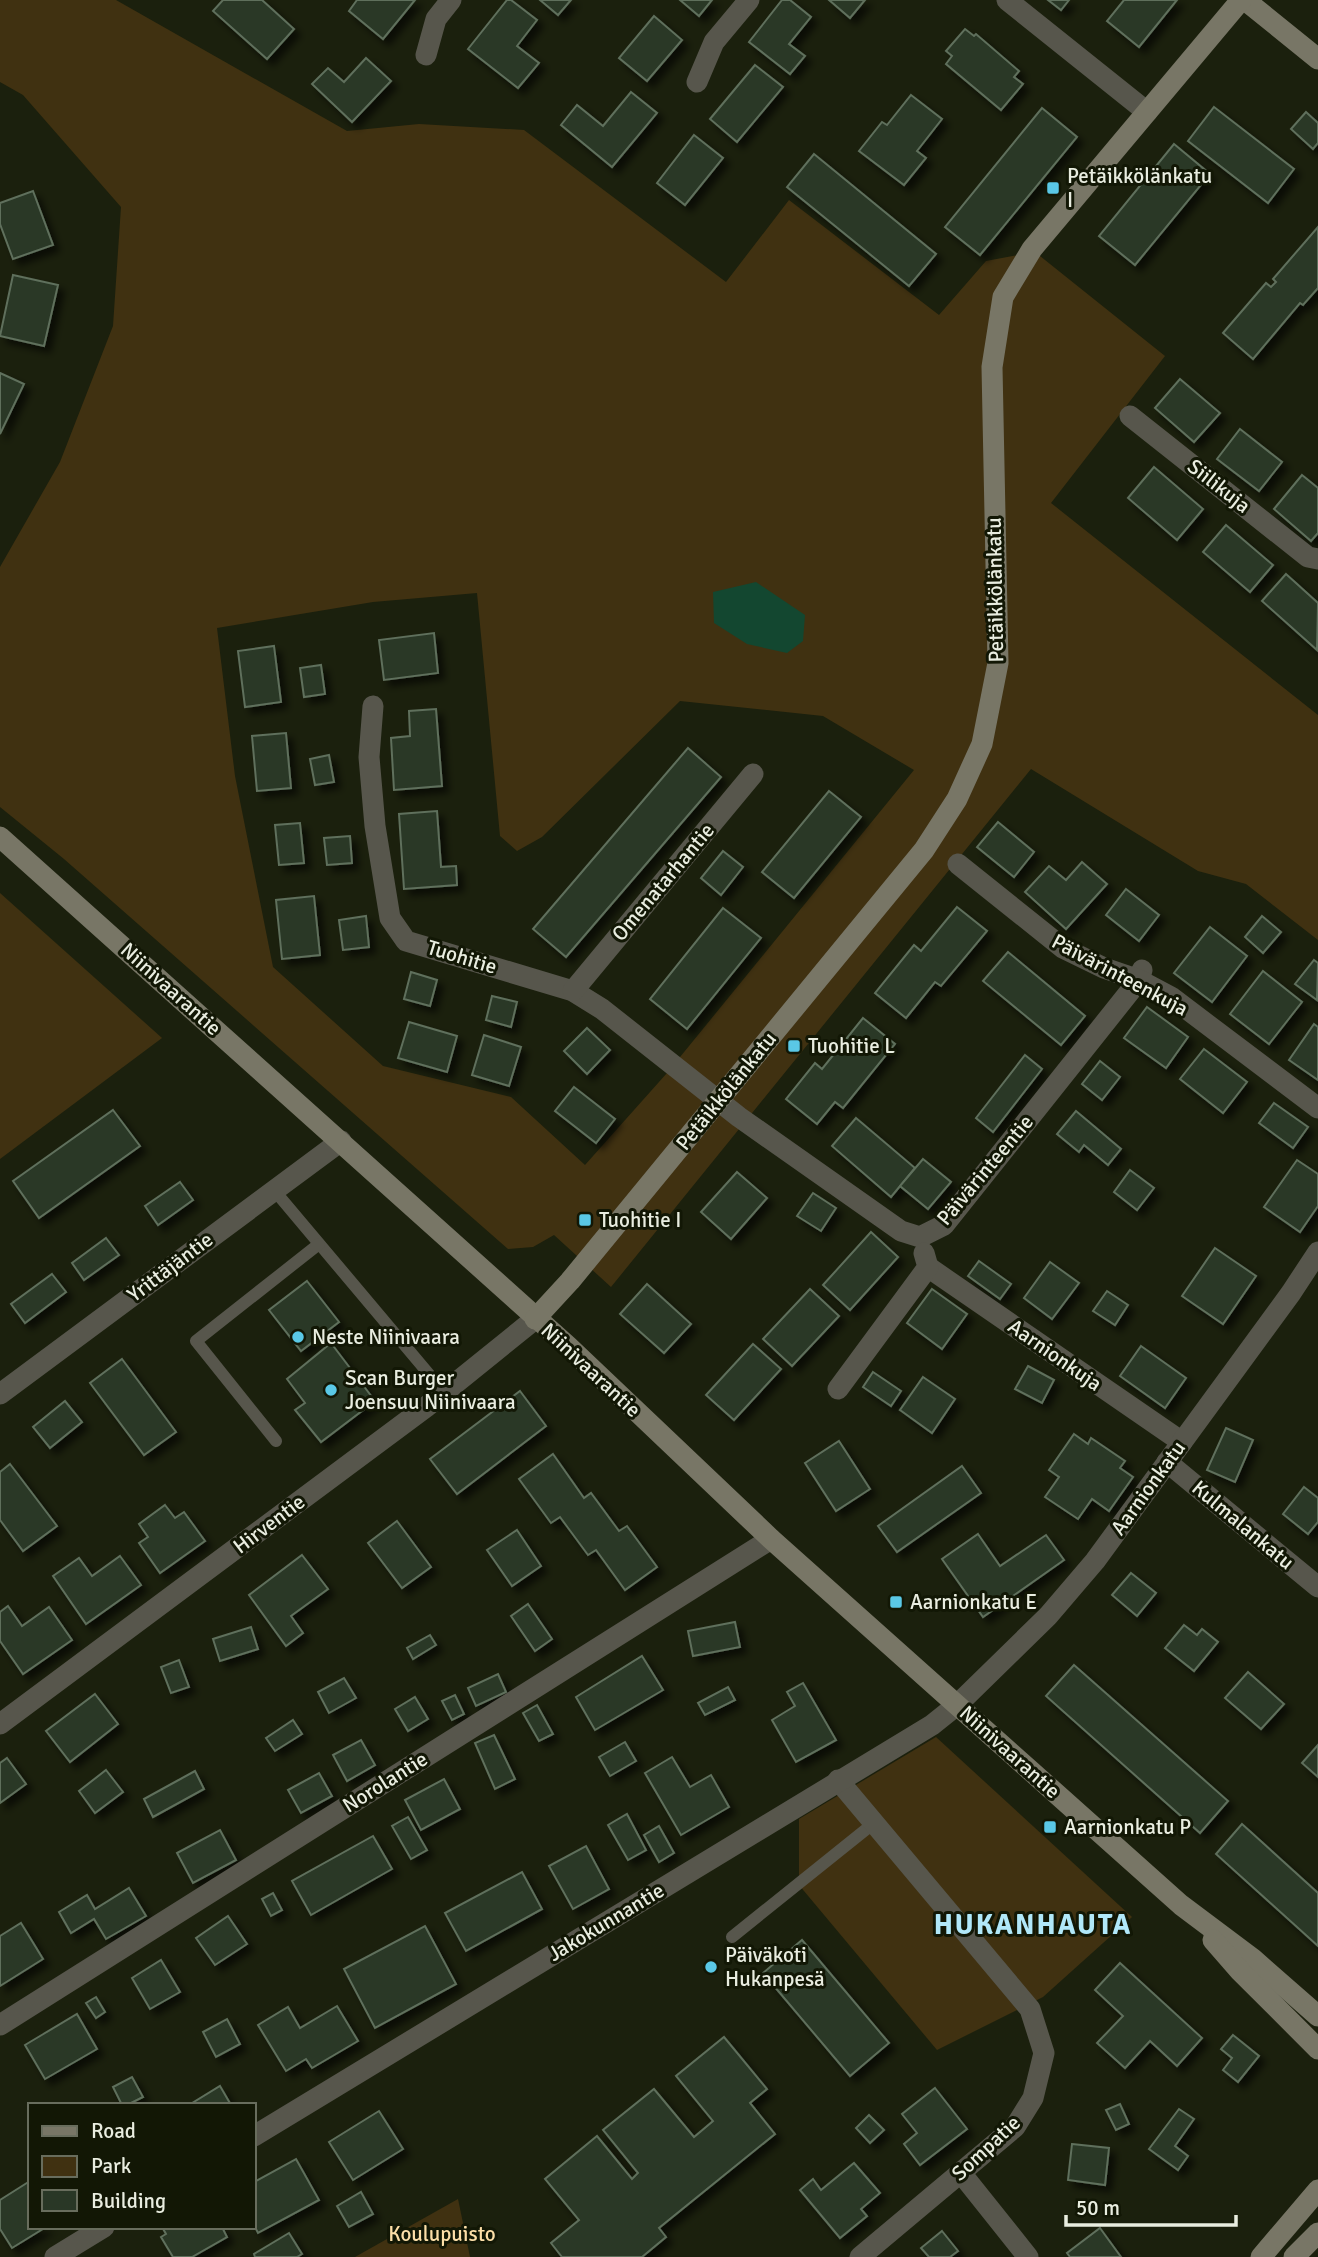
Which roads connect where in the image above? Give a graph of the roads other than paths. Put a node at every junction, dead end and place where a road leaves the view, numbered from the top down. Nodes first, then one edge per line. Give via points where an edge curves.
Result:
1 (451, 0) edge
2 (749, 0) edge
3 (1007, 0) edge
4 (1243, 0) edge
5 (426, 55) dead end
6 (1318, 59) edge
7 (697, 82) dead end
8 (1147, 112) junction
9 (1130, 416) dead end
10 (1315, 560) edge
11 (373, 706) dead end
12 (753, 774) dead end
13 (0, 838) edge
14 (958, 864) dead end
15 (1141, 975) junction
16 (573, 991) junction
17 (718, 1101) junction
18 (1318, 1108) edge
19 (341, 1141) junction
20 (274, 1190) junction
21 (920, 1237) junction
22 (319, 1244) junction
23 (1318, 1252) edge
24 (928, 1267) junction
25 (536, 1319) junction
26 (838, 1389) dead end
27 (444, 1392) junction
28 (0, 1394) edge
29 (276, 1441) dead end
30 (1182, 1442) junction
31 (1167, 1462) junction
32 (771, 1539) junction
33 (1318, 1587) edge
34 (957, 1705) junction
35 (0, 1724) edge
36 (838, 1780) junction
37 (874, 1823) junction
38 (1181, 1905) junction
39 (732, 1937) dead end
40 (1318, 2016) edge
41 (0, 2025) edge
42 (1318, 2049) edge
43 (256, 2135) edge
44 (961, 2173) junction
45 (1318, 2190) edge
46 (101, 2229) edge
47 (1318, 2232) edge
48 (55, 2257) edge
49 (860, 2257) edge
50 (1028, 2257) edge
51 (1261, 2257) edge
52 (1294, 2257) edge

1 - 5 street via 436,19
2 - 7 street via 714,42
3 - 8 street
4 - 6 main road
4 - 8 main road, Petäikkölänkatu
8 - 17 main road, Petäikkölänkatu via 1032,249 1003,297 992,367 998,663 982,744 957,799 924,850
9 - 10 street, Siilikuja
11 - 16 street, Tuohitie via 369,757 376,826 390,918 406,941
12 - 16 street, Omenatarhantie
13 - 19 main road, Niinivaarantie
14 - 15 street, Päivärinteenkuja via 1063,948 1104,968
15 - 18 street, Päivärinteenkuja
15 - 21 street, Päivärinteentie via 944,1225
16 - 17 street, Tuohitie
17 - 21 street, Päivärinteentie via 901,1231
17 - 25 main road, Petäikkölänkatu
19 - 20 street, Yrittäjäntie
19 - 25 main road, Niinivaarantie
20 - 22 lane
20 - 28 street, Yrittäjäntie
21 - 24 street
22 - 27 lane
22 - 29 lane via 196,1341
23 - 30 street, Aarnionkatu
24 - 26 street
24 - 30 street, Aarnionkuja
25 - 27 street, Hirventie
25 - 32 main road, Niinivaarantie
27 - 35 street, Hirventie
30 - 31 street, Aarnionkatu
31 - 33 street, Kulmalankatu
31 - 34 street, Aarnionkatu via 1095,1561 1048,1616
32 - 34 main road, Niinivaarantie
32 - 41 street, Norolantie
34 - 36 street, Jakokunnantie via 932,1725
34 - 38 main road, Niinivaarantie
36 - 37 street, Sompatie
36 - 43 street, Jakokunnantie
37 - 39 lane
37 - 44 street, Sompatie via 1030,2009 1044,2053 1033,2098 1015,2127
38 - 40 main road, Niinivaarantie
38 - 42 main road, Niinivaarantie
44 - 49 street, Sompatie
44 - 50 street
45 - 51 main road
46 - 48 street
47 - 52 main road

